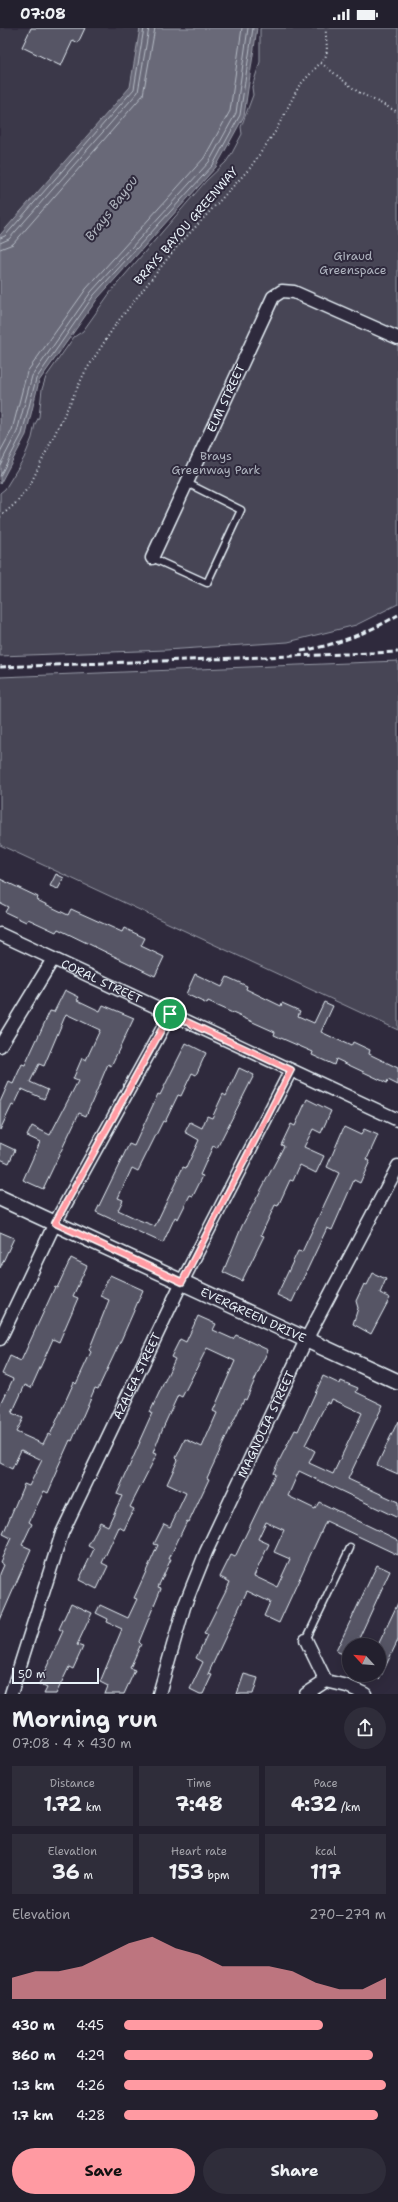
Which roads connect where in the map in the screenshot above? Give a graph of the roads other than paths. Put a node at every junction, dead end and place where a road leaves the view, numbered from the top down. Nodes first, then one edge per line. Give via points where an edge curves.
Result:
1 (398, 338) edge
2 (187, 484) junction
3 (152, 558) joint
4 (0, 934) edge
5 (53, 959) junction
6 (170, 1014) junction
7 (0, 1046) edge
8 (291, 1070) junction
9 (398, 1120) edge
10 (398, 1166) edge
11 (0, 1198) edge
12 (55, 1223) junction
13 (182, 1282) junction
14 (0, 1340) edge
15 (306, 1340) junction
16 (398, 1382) edge
17 (350, 1548) dead end
18 (306, 1640) joint
19 (326, 1681) junction
20 (11, 1694) edge
21 (160, 1694) edge
22 (306, 1694) edge
23 (365, 1694) edge

1 - 2 street, ELM STREET via 290,291 279,292 269,303
2 - 3 street, ELM STREET
2 - 3 lane via 241,510 234,527 207,583
4 - 5 street, CORAL STREET
5 - 6 street, CORAL STREET
5 - 7 street
6 - 8 street, CORAL STREET
6 - 12 street
8 - 9 street, CORAL STREET
8 - 13 street, AZALEA STREET
10 - 15 street, MAGNOLIA STREET
11 - 12 street, EVERGREEN DRIVE
12 - 13 street, EVERGREEN DRIVE
12 - 14 street
13 - 15 street, EVERGREEN DRIVE
13 - 20 street, AZALEA STREET via 62,1533
15 - 16 street, EVERGREEN DRIVE
15 - 21 street, MAGNOLIA STREET via 206,1552 184,1607
17 - 18 lane
18 - 19 street
19 - 22 street
19 - 23 street

